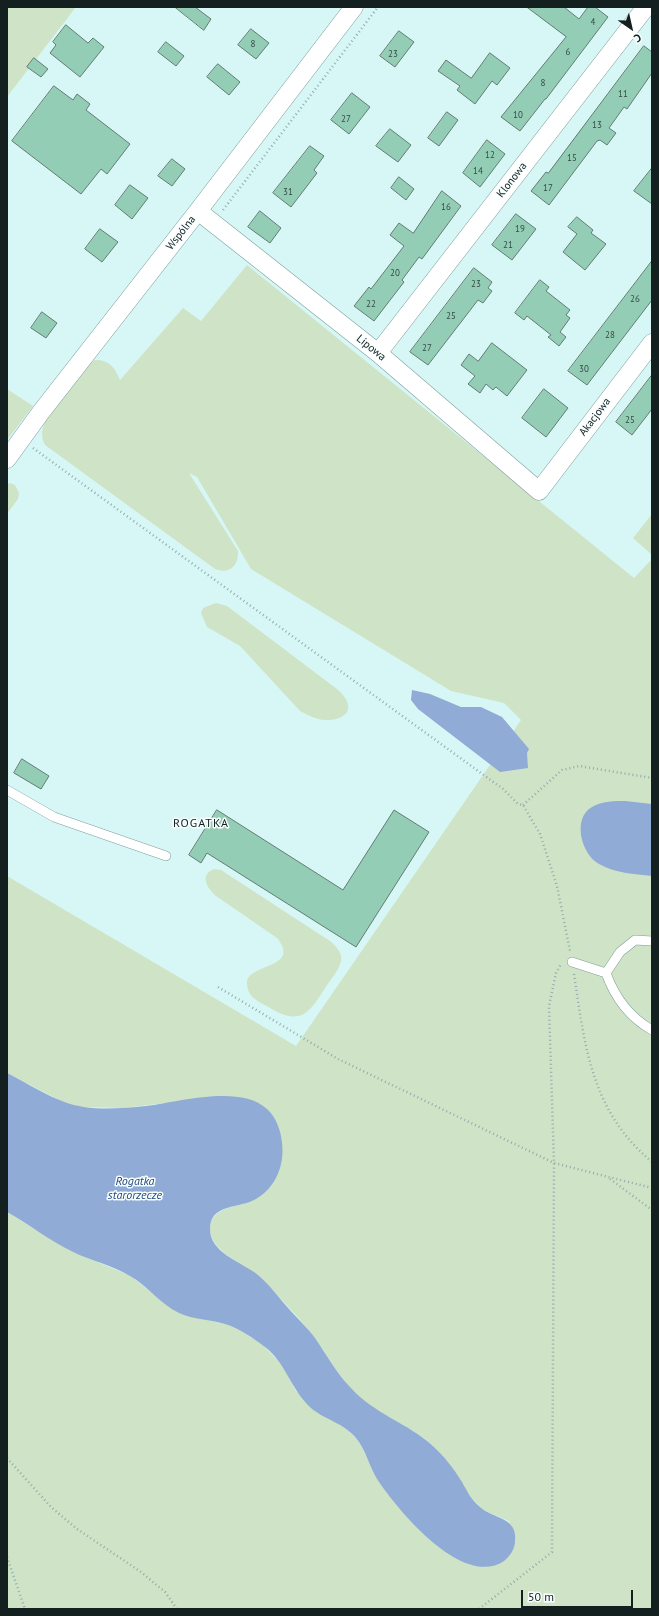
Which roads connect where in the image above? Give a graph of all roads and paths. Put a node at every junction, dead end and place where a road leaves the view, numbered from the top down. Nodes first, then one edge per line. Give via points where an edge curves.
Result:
1 (354, 7) edge
2 (378, 7) edge
3 (646, 7) edge
4 (198, 211) junction
5 (213, 224) junction
6 (652, 343) edge
7 (378, 353) junction
8 (22, 440) junction
9 (7, 458) edge
10 (539, 491) joint
11 (652, 778) edge
12 (7, 790) edge
13 (523, 805) junction
14 (166, 856) dead end
15 (652, 941) edge
16 (570, 948) junction
17 (566, 954) dead end
18 (568, 961) junction
19 (606, 973) junction
20 (218, 987) dead end
21 (652, 1030) edge
22 (652, 1162) edge
23 (554, 1163) junction
24 (608, 1177) junction
25 (652, 1188) edge
26 (652, 1210) edge
27 (7, 1458) edge
28 (7, 1557) edge
29 (26, 1609) edge
30 (177, 1609) edge
31 (479, 1609) edge

1 - 4 street, Wspólna
2 - 5 path
3 - 7 street, Klonowa
4 - 5 street, Lipowa
4 - 8 street, Wspólna
5 - 7 street, Lipowa
6 - 10 street, Akacjowa
7 - 10 street, Lipowa
8 - 9 street, Wspólna
8 - 13 path via 503,789 518,804
11 - 13 path via 579,766 562,770
12 - 14 lane via 54,817
13 - 16 path via 540,834 552,871
15 - 19 lane via 635,940 620,952
16 - 17 path
16 - 18 path
18 - 19 lane
18 - 22 path via 594,1078 613,1118
18 - 23 path via 556,973 549,1006
19 - 21 lane via 613,992 639,1023
20 - 23 path via 338,1059
23 - 24 path
23 - 31 path via 552,1552
24 - 25 path
24 - 26 path
27 - 30 path via 51,1507 77,1530 141,1572 165,1592
28 - 29 path

